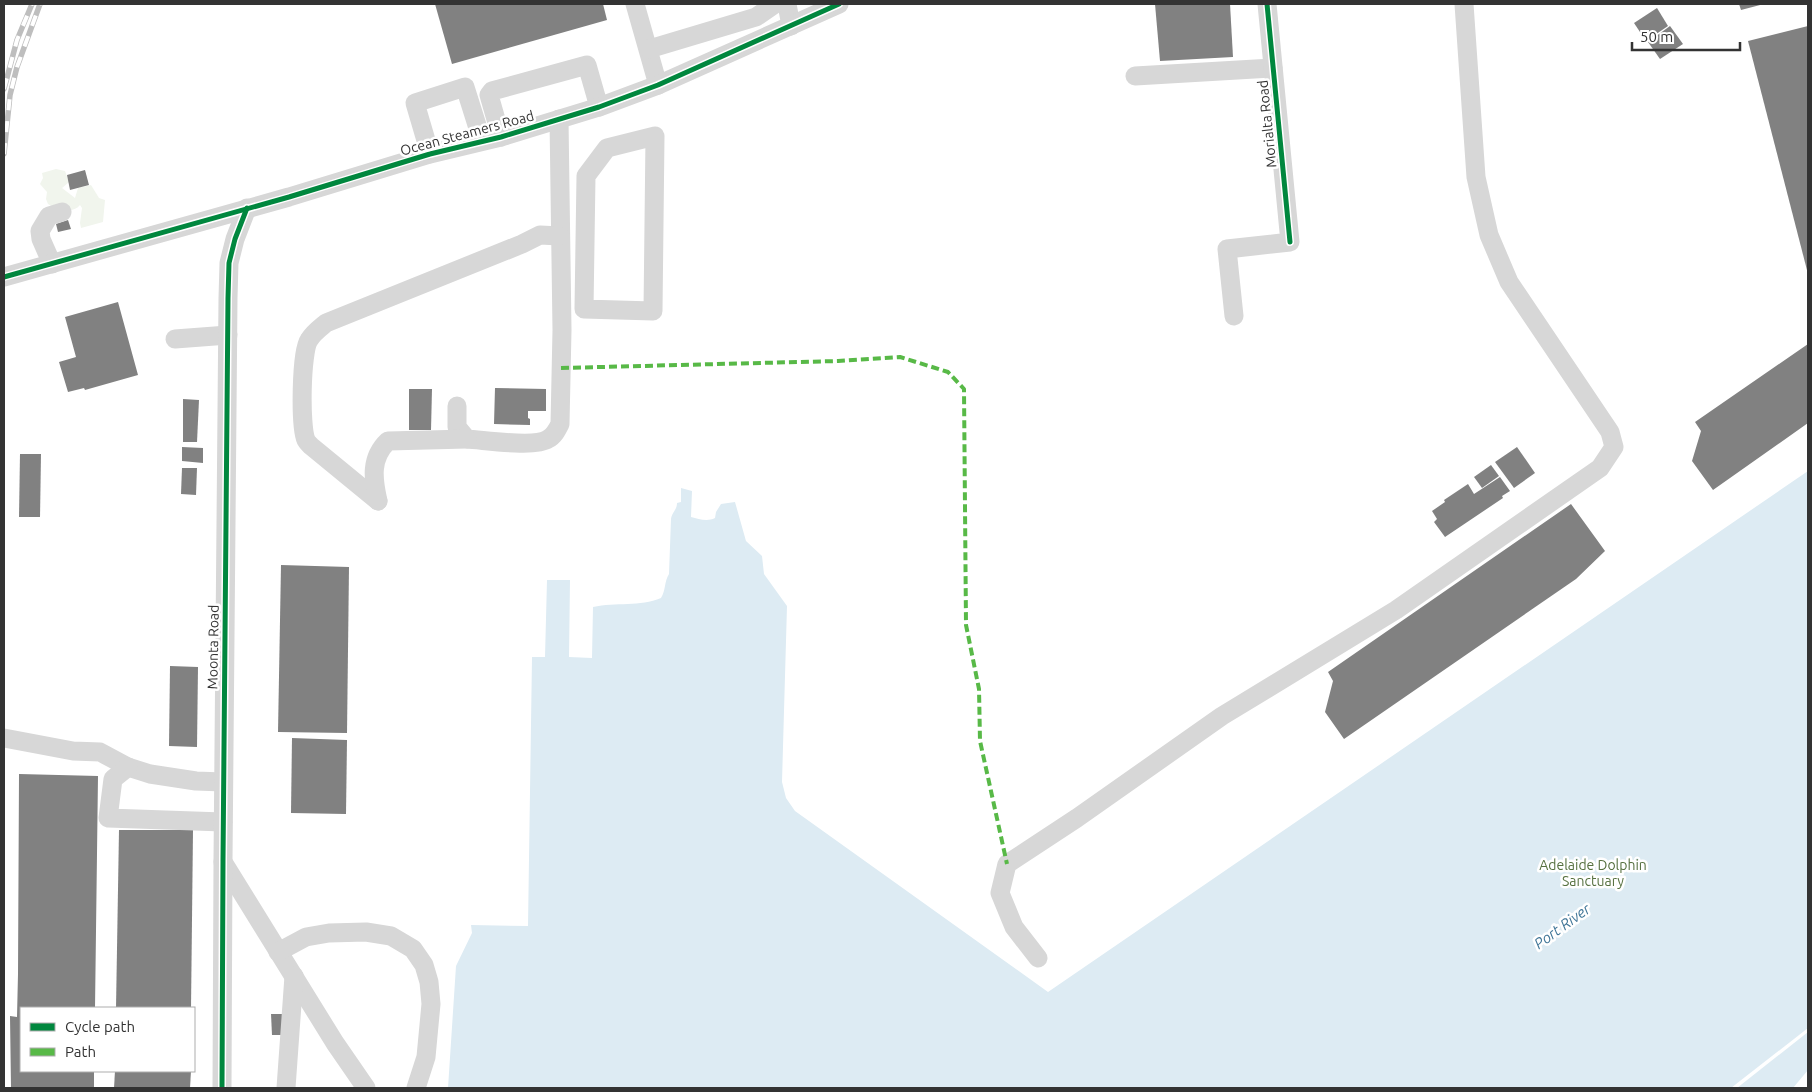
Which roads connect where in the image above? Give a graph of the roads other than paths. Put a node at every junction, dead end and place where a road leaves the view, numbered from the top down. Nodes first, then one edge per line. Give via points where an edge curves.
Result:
1 (635, 4) edge
2 (775, 4) edge
3 (787, 4) edge
4 (839, 4) edge
5 (1267, 4) edge
6 (1464, 4) edge
7 (791, 26) junction
8 (648, 49) junction
9 (1273, 68) junction
10 (1135, 76) dead end
11 (658, 84) junction
12 (599, 107) junction
13 (559, 119) junction
14 (501, 137) junction
15 (482, 141) junction
16 (430, 154) junction
17 (247, 208) junction
18 (62, 212) dead end
19 (560, 236) junction
20 (52, 264) junction
21 (4, 277) edge
22 (561, 300) junction
23 (584, 301) junction
24 (1234, 316) dead end
25 (228, 335) junction
26 (175, 339) dead end
27 (457, 406) dead end
28 (467, 439) junction
29 (4, 738) edge
30 (128, 767) junction
31 (223, 782) junction
32 (223, 822) junction
33 (222, 861) junction
34 (278, 952) junction
35 (1038, 958) dead end
36 (294, 976) junction
37 (222, 1088) edge
38 (286, 1088) edge
39 (366, 1088) edge
40 (416, 1088) edge

1 - 8 street
2 - 8 street via 756,17
3 - 7 street
4 - 7 street, Ocean Steamers Road
5 - 9 street, Morialta Road
6 - 35 street via 1476,176 1489,235 1509,282 1610,432 1614,447 1600,468 1396,610 1222,716 1007,864 1000,893 1014,927
7 - 11 street, Ocean Steamers Road
8 - 11 street
9 - 10 street
9 - 24 street, Morialta Road via 1290,242 1227,249
11 - 12 street, Ocean Steamers Road
12 - 13 street, Ocean Steamers Road
12 - 14 street via 587,65 492,91 489,96
13 - 14 street, Ocean Steamers Road
13 - 19 street
14 - 15 street, Ocean Steamers Road
15 - 16 street, Ocean Steamers Road
15 - 16 street via 465,87 415,103
16 - 17 street, Ocean Steamers Road
17 - 20 street, Ocean Steamers Road
17 - 25 street, Moonta Road via 234,239 229,263
18 - 20 street via 49,216 40,231
19 - 22 street
19 - 28 street via 540,235 326,323 309,340 303,382 306,440 378,501 374,463 380,448 388,441
20 - 21 street, Ocean Steamers Road
22 - 23 street
22 - 28 street via 560,424 556,433 536,444
23 - 23 street via 584,308 653,311 655,136 607,148 586,176
25 - 26 street
25 - 31 street, Moonta Road
27 - 28 street via 457,427
29 - 30 street via 73,751 100,752
30 - 31 street via 173,778
30 - 32 street via 113,780 108,818
31 - 32 street, Moonta Road
32 - 33 street, Moonta Road
33 - 34 street
33 - 37 street, Moonta Road
34 - 36 street
34 - 40 street via 306,937 366,932 392,936 413,949 424,965 431,1004 426,1057
36 - 38 street
36 - 39 street

